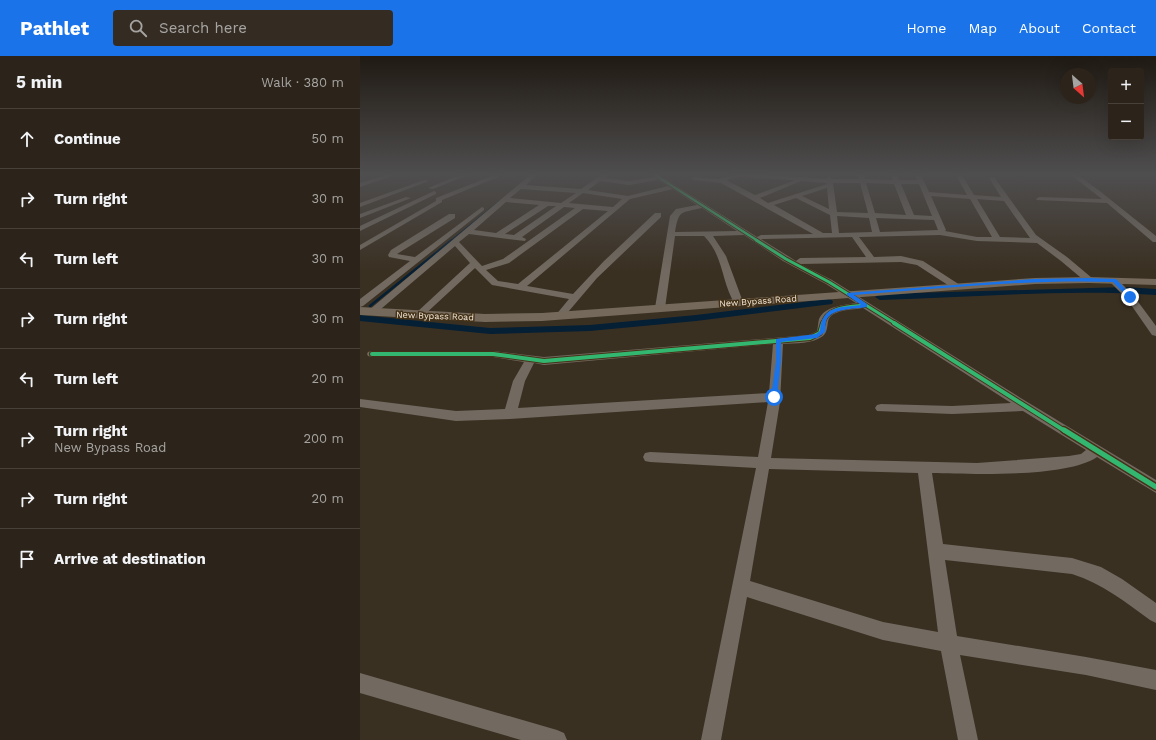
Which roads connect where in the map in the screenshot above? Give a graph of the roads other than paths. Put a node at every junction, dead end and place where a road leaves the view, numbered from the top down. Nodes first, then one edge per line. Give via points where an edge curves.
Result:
1 (391, 207) edge
2 (407, 207) edge
3 (417, 207) edge
4 (445, 207) edge
5 (483, 207) edge
6 (496, 207) edge
7 (541, 207) edge
8 (559, 207) edge
9 (581, 207) edge
10 (592, 207) edge
11 (617, 207) edge
12 (699, 207) edge
13 (703, 207) edge
14 (712, 207) edge
15 (771, 207) edge
16 (819, 207) edge
17 (832, 207) edge
18 (869, 207) edge
19 (907, 207) edge
20 (932, 207) edge
21 (979, 207) edge
22 (1011, 207) edge
23 (1116, 207) edge
24 (614, 209) junction
25 (833, 214) junction
26 (658, 215) dead end
27 (360, 216) edge
28 (452, 216) junction
29 (871, 216) junction
30 (911, 217) junction
31 (937, 218) junction
32 (460, 225) junction
33 (360, 229) edge
34 (467, 231) junction
35 (745, 233) junction
36 (940, 233) junction
37 (671, 234) junction
38 (706, 234) junction
39 (877, 235) junction
40 (497, 236) junction
41 (823, 236) junction
42 (836, 236) junction
43 (854, 236) junction
44 (761, 237) junction
45 (516, 238) junction
46 (998, 240) junction
47 (1156, 240) edge
48 (534, 241) junction
49 (1037, 241) junction
50 (454, 242) junction
51 (360, 248) edge
52 (871, 258) junction
53 (418, 260) junction
54 (800, 261) junction
55 (477, 266) junction
56 (1089, 280) junction
57 (829, 282) junction
58 (1156, 282) edge
59 (1119, 286) junction
60 (520, 287) junction
61 (957, 287) junction
62 (849, 294) junction
63 (574, 297) junction
64 (738, 302) junction
65 (360, 304) edge
66 (865, 305) junction
67 (660, 308) junction
68 (366, 312) edge
69 (419, 315) junction
70 (560, 316) junction
71 (1156, 333) edge
72 (778, 340) junction
73 (372, 354) dead end
74 (530, 360) junction
75 (774, 397) junction
76 (360, 403) edge
77 (1024, 406) junction
78 (881, 408) dead end
79 (510, 414) junction
80 (1097, 450) junction
81 (650, 457) dead end
82 (763, 463) junction
83 (924, 467) junction
84 (1156, 487) edge
85 (936, 551) junction
86 (740, 586) junction
87 (1156, 614) edge
88 (948, 643) junction
89 (1156, 680) edge
90 (360, 683) edge
91 (557, 740) edge
92 (711, 740) edge
93 (968, 740) edge

1 - 27 street
2 - 33 street
3 - 51 street
4 - 28 street
5 - 32 street
6 - 34 street
7 - 40 street
8 - 45 street
9 - 48 street
10 - 24 street
11 - 24 street
12 - 37 street via 676,213
13 - 35 street
14 - 44 street
15 - 41 street
16 - 25 street
17 - 25 street
18 - 29 street
19 - 30 street
20 - 31 street
21 - 46 street
22 - 49 street
23 - 47 street
24 - 60 street
25 - 29 street
25 - 42 street
26 - 63 street
28 - 32 street
28 - 53 street via 392,255
29 - 30 street
29 - 39 street
30 - 31 street
31 - 36 street via 942,230
32 - 53 street
34 - 40 street
34 - 50 street
35 - 38 street
35 - 57 street
36 - 39 street
36 - 46 street via 964,238
37 - 38 street
37 - 67 street
38 - 64 street via 718,247
39 - 43 street
40 - 45 street
41 - 42 street
41 - 44 street
42 - 43 street
43 - 52 street
44 - 54 street
45 - 48 street
46 - 49 street
48 - 55 street via 506,261
49 - 56 street
50 - 55 street
50 - 68 street
52 - 54 street
52 - 61 street via 902,258 914,261
53 - 65 street
54 - 57 street
55 - 60 street via 495,282
55 - 69 street
56 - 59 main road, New Bypass Road
56 - 61 main road, New Bypass Road
57 - 62 street
58 - 59 main road, New Bypass Road
59 - 71 street
60 - 63 street
61 - 62 main road, New Bypass Road
62 - 64 main road, New Bypass Road
62 - 66 street
63 - 70 street
64 - 67 main road, New Bypass Road
66 - 72 street via 828,313 823,320 822,332 817,336
66 - 77 street
67 - 70 main road, New Bypass Road
68 - 69 main road, New Bypass Road
69 - 70 main road, New Bypass Road via 485,318
72 - 74 street
72 - 75 street
73 - 74 street via 493,354 519,356
74 - 79 street via 516,390
75 - 79 street
75 - 82 street
76 - 79 street via 456,416
77 - 78 street via 954,410
77 - 80 street
80 - 83 street via 1085,458 1032,466
80 - 84 street
81 - 82 street
82 - 83 street
82 - 86 street
83 - 85 street
85 - 87 street via 1072,566 1095,573
85 - 88 street
86 - 88 street via 883,631
86 - 92 street
88 - 89 street
88 - 93 street
90 - 91 street

